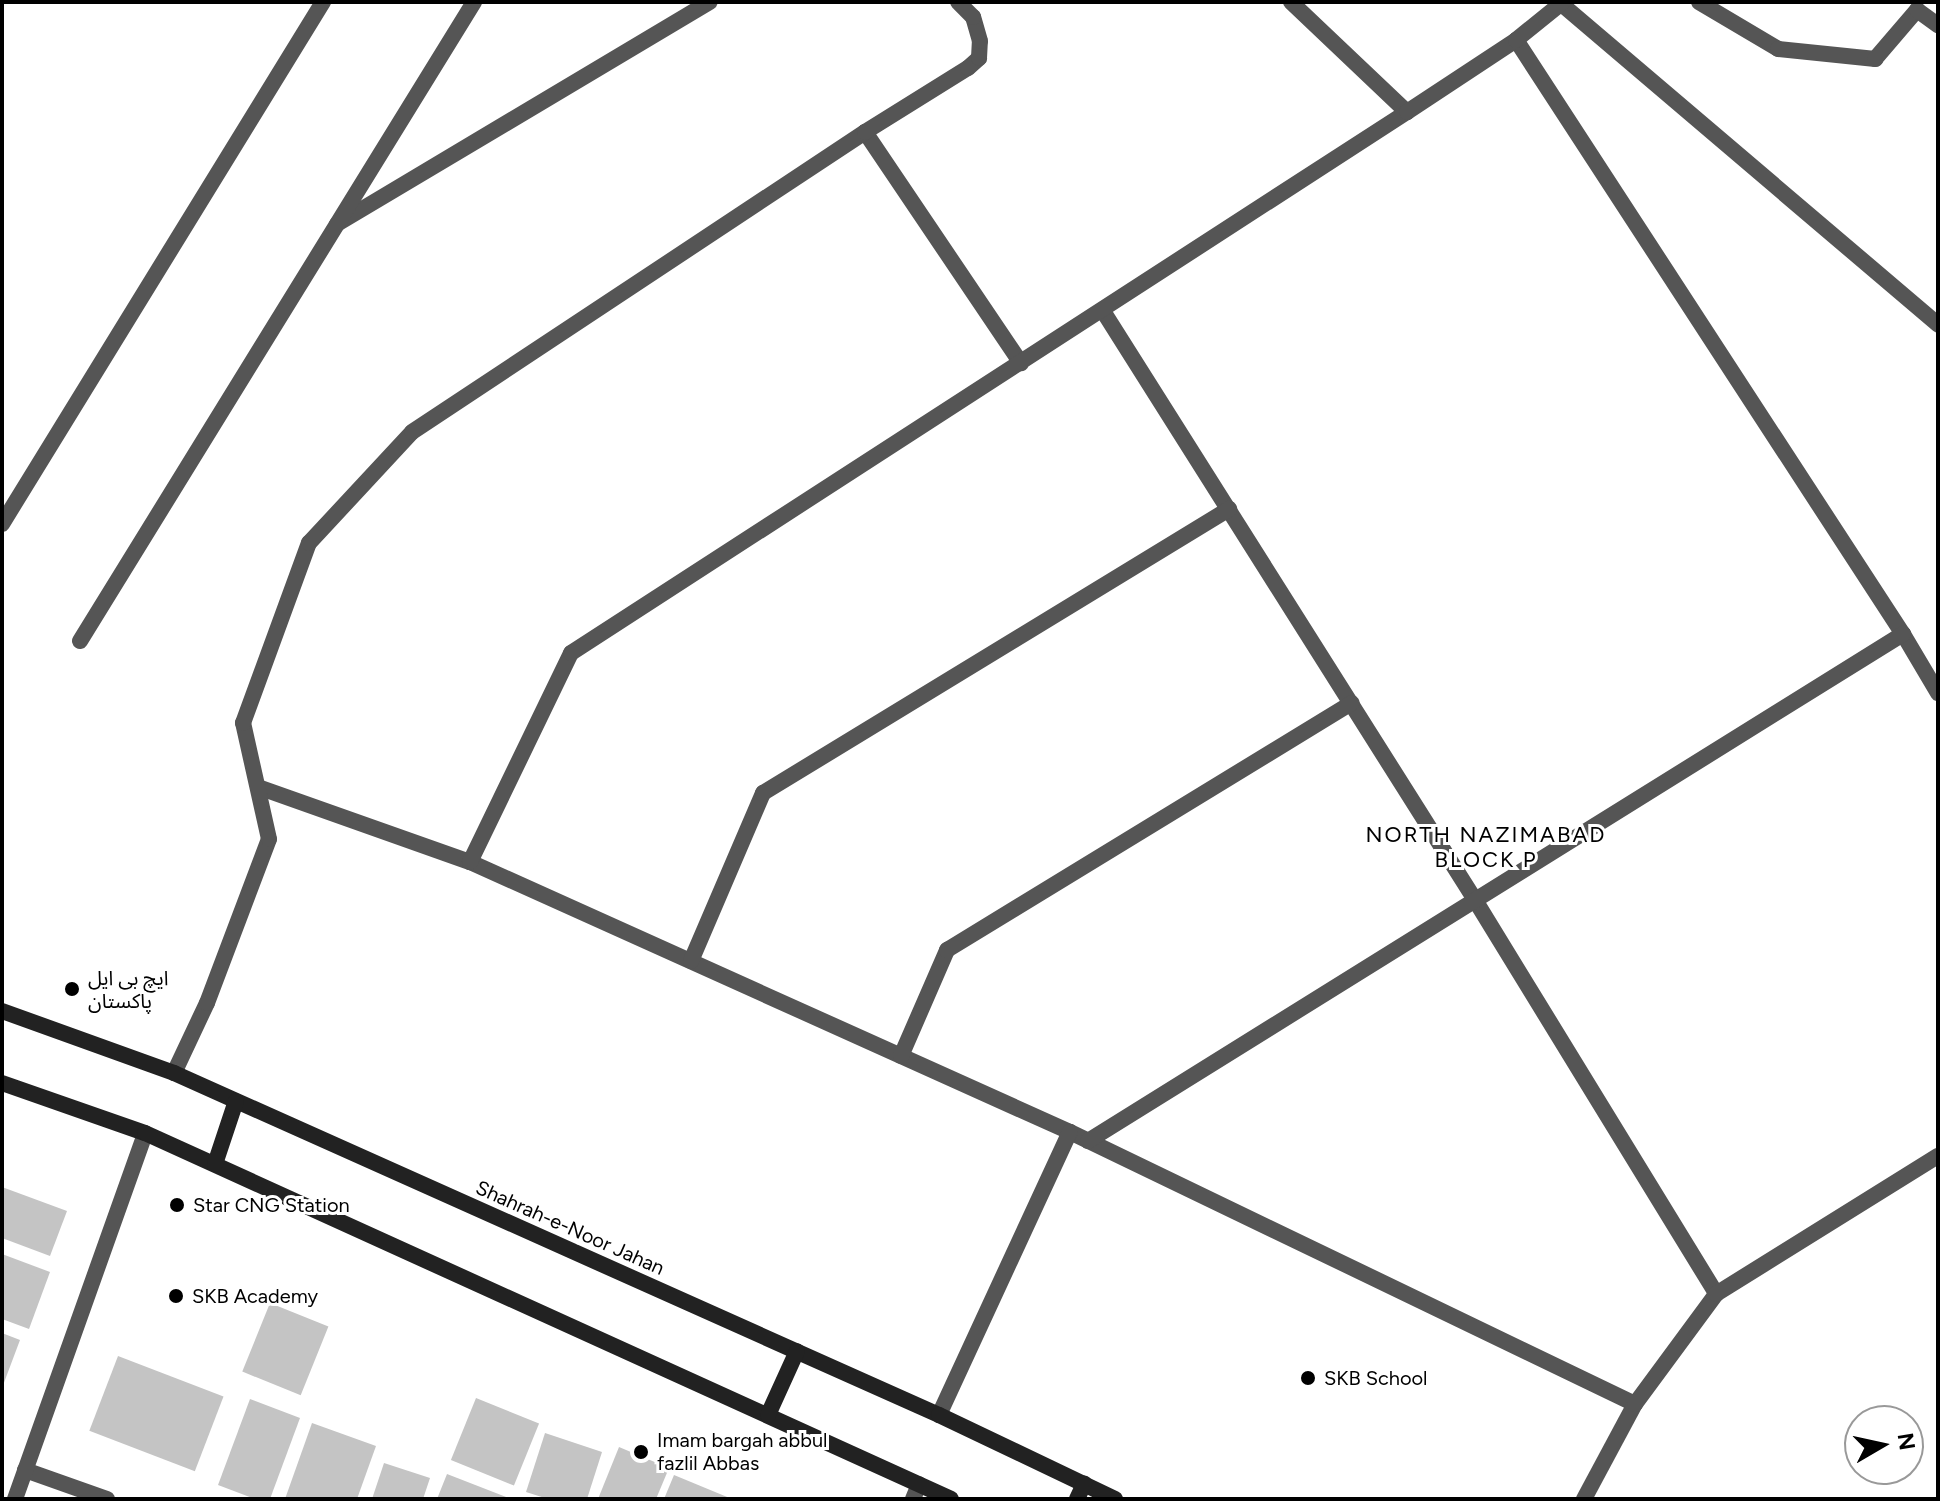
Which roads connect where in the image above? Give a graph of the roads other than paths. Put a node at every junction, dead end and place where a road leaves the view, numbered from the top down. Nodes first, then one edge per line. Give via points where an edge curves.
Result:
1 (323, 2) edge
2 (474, 2) edge
3 (710, 2) edge
4 (958, 2) edge
5 (1291, 2) edge
6 (1699, 2) edge
7 (1561, 3) edge
8 (1915, 6) edge
9 (1938, 25) edge
10 (1516, 40) junction
11 (1407, 112) junction
12 (865, 132) junction
13 (334, 226) junction
14 (1103, 311) junction
15 (1938, 325) edge
16 (1021, 363) junction
17 (1229, 509) junction
18 (2, 524) edge
19 (1903, 634) junction
20 (80, 641) dead end
21 (1938, 693) edge
22 (1351, 703) junction
23 (258, 787) junction
24 (470, 862) junction
25 (1475, 900) junction
26 (691, 961) junction
27 (2, 1011) edge
28 (901, 1056) junction
29 (174, 1073) junction
30 (2, 1083) edge
31 (236, 1101) junction
32 (1070, 1132) junction
33 (145, 1133) junction
34 (1088, 1141) junction
35 (1938, 1156) edge
36 (215, 1164) junction
37 (1716, 1294) junction
38 (797, 1351) junction
39 (1635, 1404) junction
40 (768, 1415) junction
41 (939, 1415) junction
42 (25, 1470) junction
43 (916, 1491) edge
44 (1081, 1492) edge
45 (15, 1499) edge
46 (107, 1499) edge
47 (951, 1499) edge
48 (1115, 1499) edge
49 (1584, 1499) edge

1 - 18 street
2 - 13 street
3 - 13 street
4 - 12 street via 973,17 979,58
5 - 11 street
6 - 8 street via 1778,49 1875,59
7 - 10 street
7 - 15 street
8 - 9 street
10 - 11 street
10 - 19 street
11 - 14 street
12 - 16 street
12 - 23 street via 412,432 309,543 243,723
13 - 20 street
14 - 16 street
14 - 17 street
16 - 24 street via 571,653
17 - 22 street
17 - 26 street via 763,793
19 - 21 street
19 - 25 street
22 - 25 street
22 - 28 street via 947,950
23 - 24 street
23 - 29 street via 269,839 207,1003
24 - 26 street
25 - 34 street
25 - 37 street
26 - 28 street
27 - 29 main road, Shahrah-e-Noor Jahan
28 - 32 street
29 - 31 main road, Shahrah-e-Noor Jahan
30 - 33 main road
31 - 36 main road
31 - 38 main road, Shahrah-e-Noor Jahan
32 - 34 street
32 - 41 street
33 - 36 main road
33 - 42 street
34 - 39 street
35 - 37 street
36 - 40 main road
37 - 39 street
38 - 40 main road
38 - 41 main road, Shahrah-e-Noor Jahan
39 - 49 street
40 - 43 main road
41 - 44 main road, Shahrah-e-Noor Jahan
42 - 45 street
42 - 46 street
43 - 47 main road
44 - 48 main road, Shahrah-e-Noor Jahan

